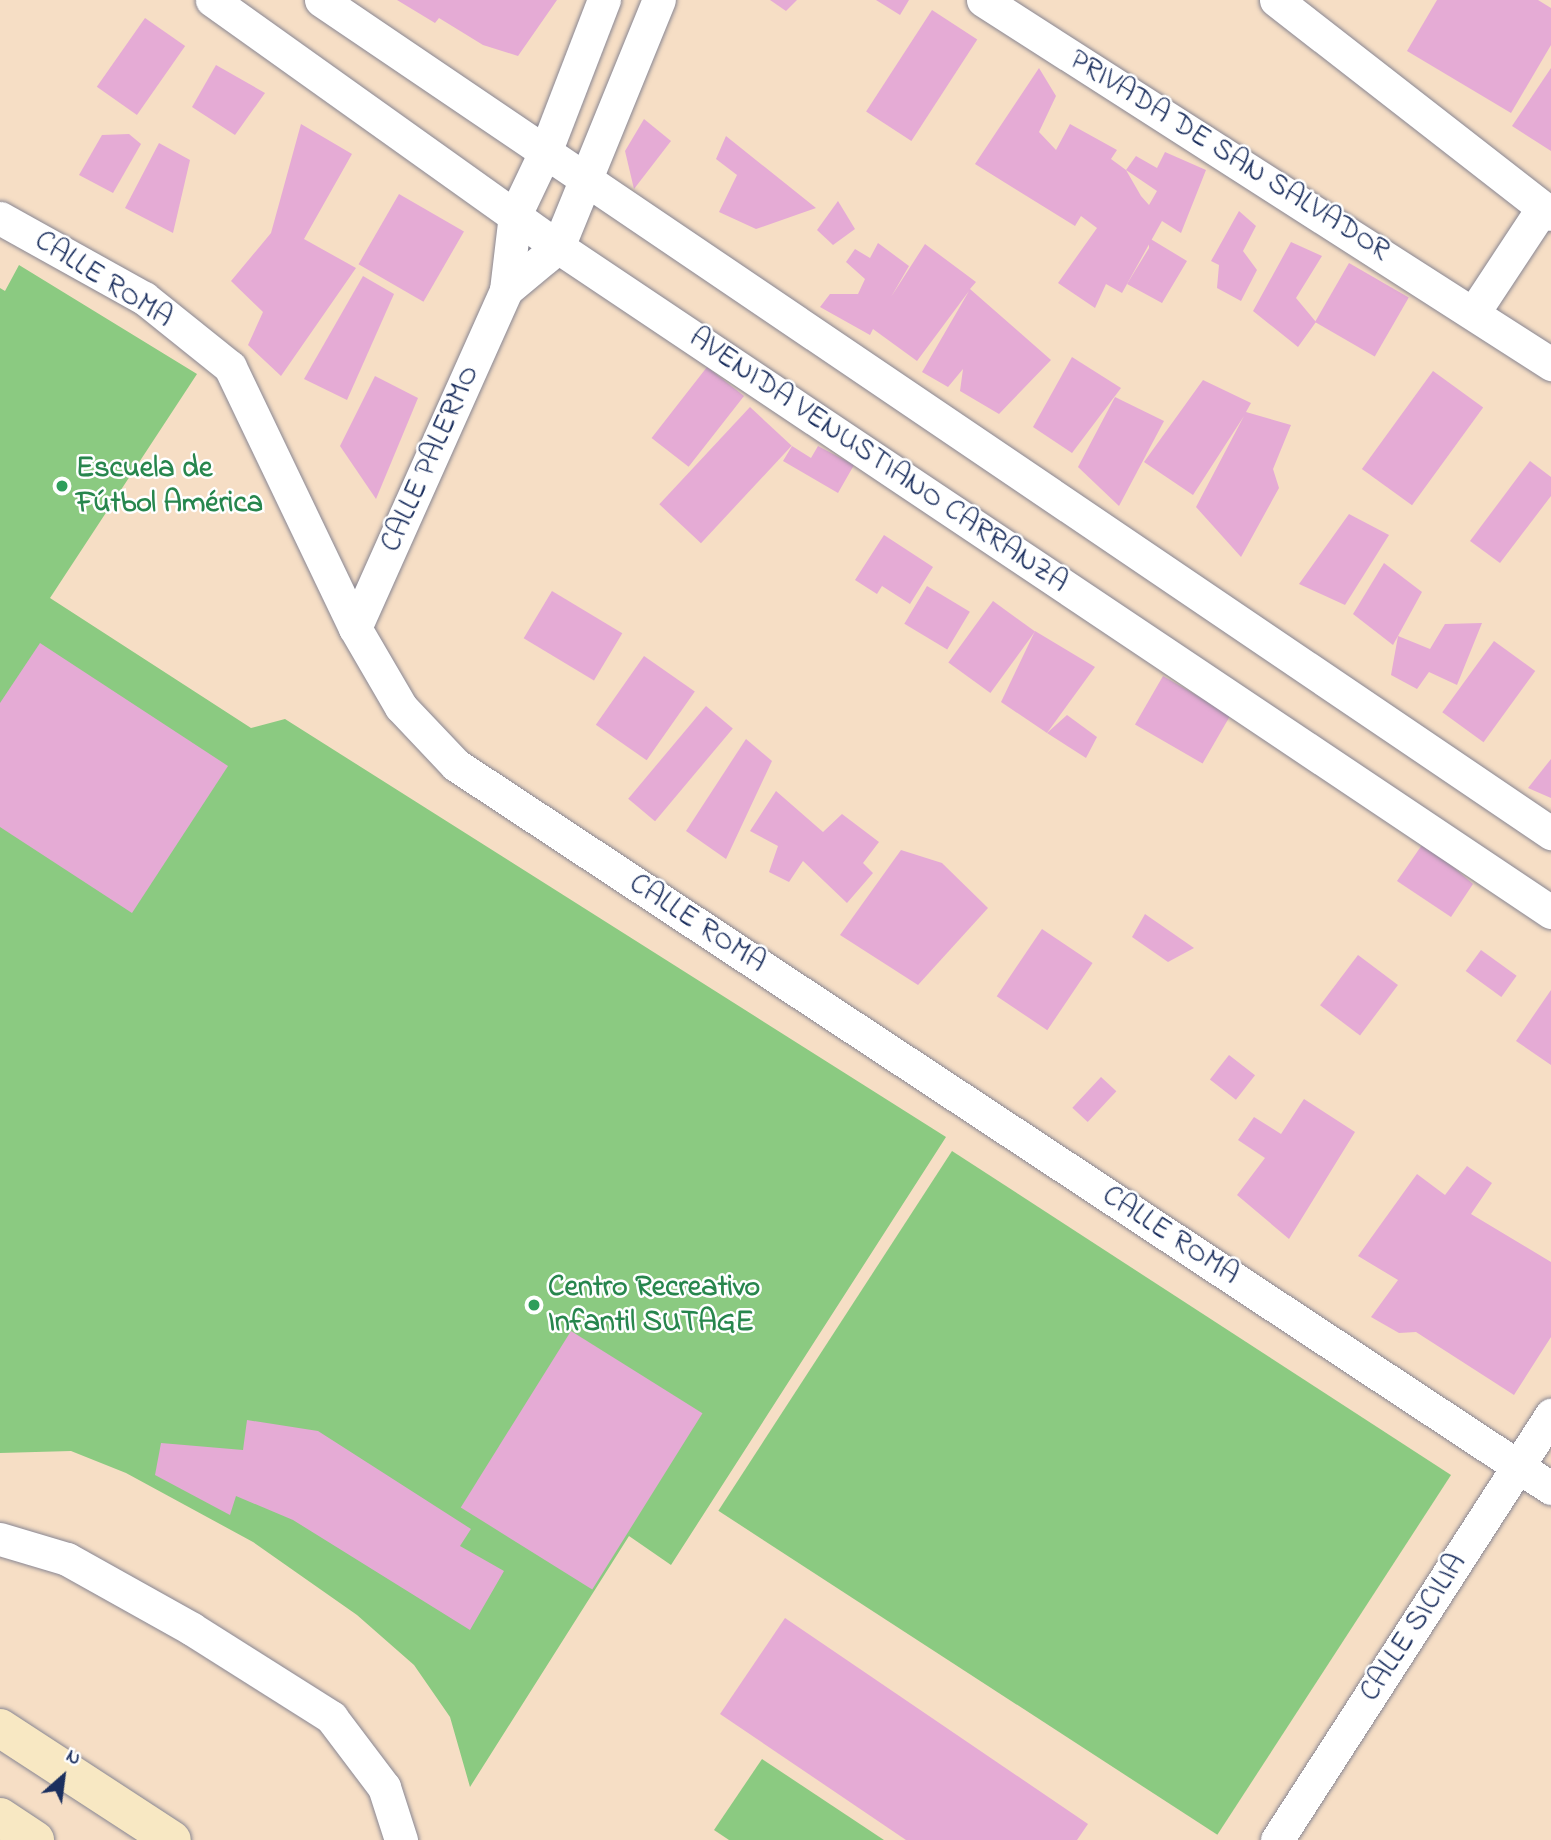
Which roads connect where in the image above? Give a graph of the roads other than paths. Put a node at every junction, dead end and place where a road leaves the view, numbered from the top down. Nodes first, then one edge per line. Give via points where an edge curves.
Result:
1 (212, 0) edge
2 (321, 0) edge
3 (604, 0) edge
4 (659, 0) edge
5 (984, 0) edge
6 (1276, 0) edge
7 (546, 150) junction
8 (588, 181) junction
9 (1547, 212) edge
10 (516, 215) junction
11 (0, 218) edge
12 (558, 247) junction
13 (506, 290) junction
14 (1474, 312) junction
15 (1551, 364) edge
16 (355, 628) junction
17 (1551, 833) edge
18 (1551, 912) edge
19 (1551, 1415) edge
20 (1519, 1466) junction
21 (1551, 1488) edge
22 (0, 1539) edge
23 (0, 1728) edge
24 (0, 1818) edge
25 (35, 1840) edge
26 (173, 1840) edge
27 (401, 1840) edge
28 (1277, 1840) edge

1 - 10 street, AVENIDA VENUSTIANO CARRANZA
2 - 7 street
3 - 7 street, CALLE PALERMO
4 - 8 street, CALLE PALERMO
5 - 14 street, PRIVADA DE SAN SALVADOR
6 - 9 street
7 - 8 street
7 - 10 street, CALLE PALERMO
8 - 12 street, CALLE PALERMO
8 - 17 street
9 - 14 street
10 - 12 street, AVENIDA VENUSTIANO CARRANZA
10 - 13 street, CALLE PALERMO
11 - 16 street, CALLE ROMA via 144,298 230,367
12 - 13 street, CALLE PALERMO
12 - 18 street, AVENIDA VENUSTIANO CARRANZA
13 - 16 street, CALLE PALERMO
14 - 15 street, PRIVADA DE SAN SALVADOR
16 - 20 street, CALLE ROMA via 401,707 456,765
19 - 20 street, CALLE SICILIA
20 - 21 street, CALLE ROMA
20 - 28 street, CALLE SICILIA
22 - 27 street via 67,1559 192,1629 331,1717 384,1787
23 - 26 main road
24 - 25 main road

